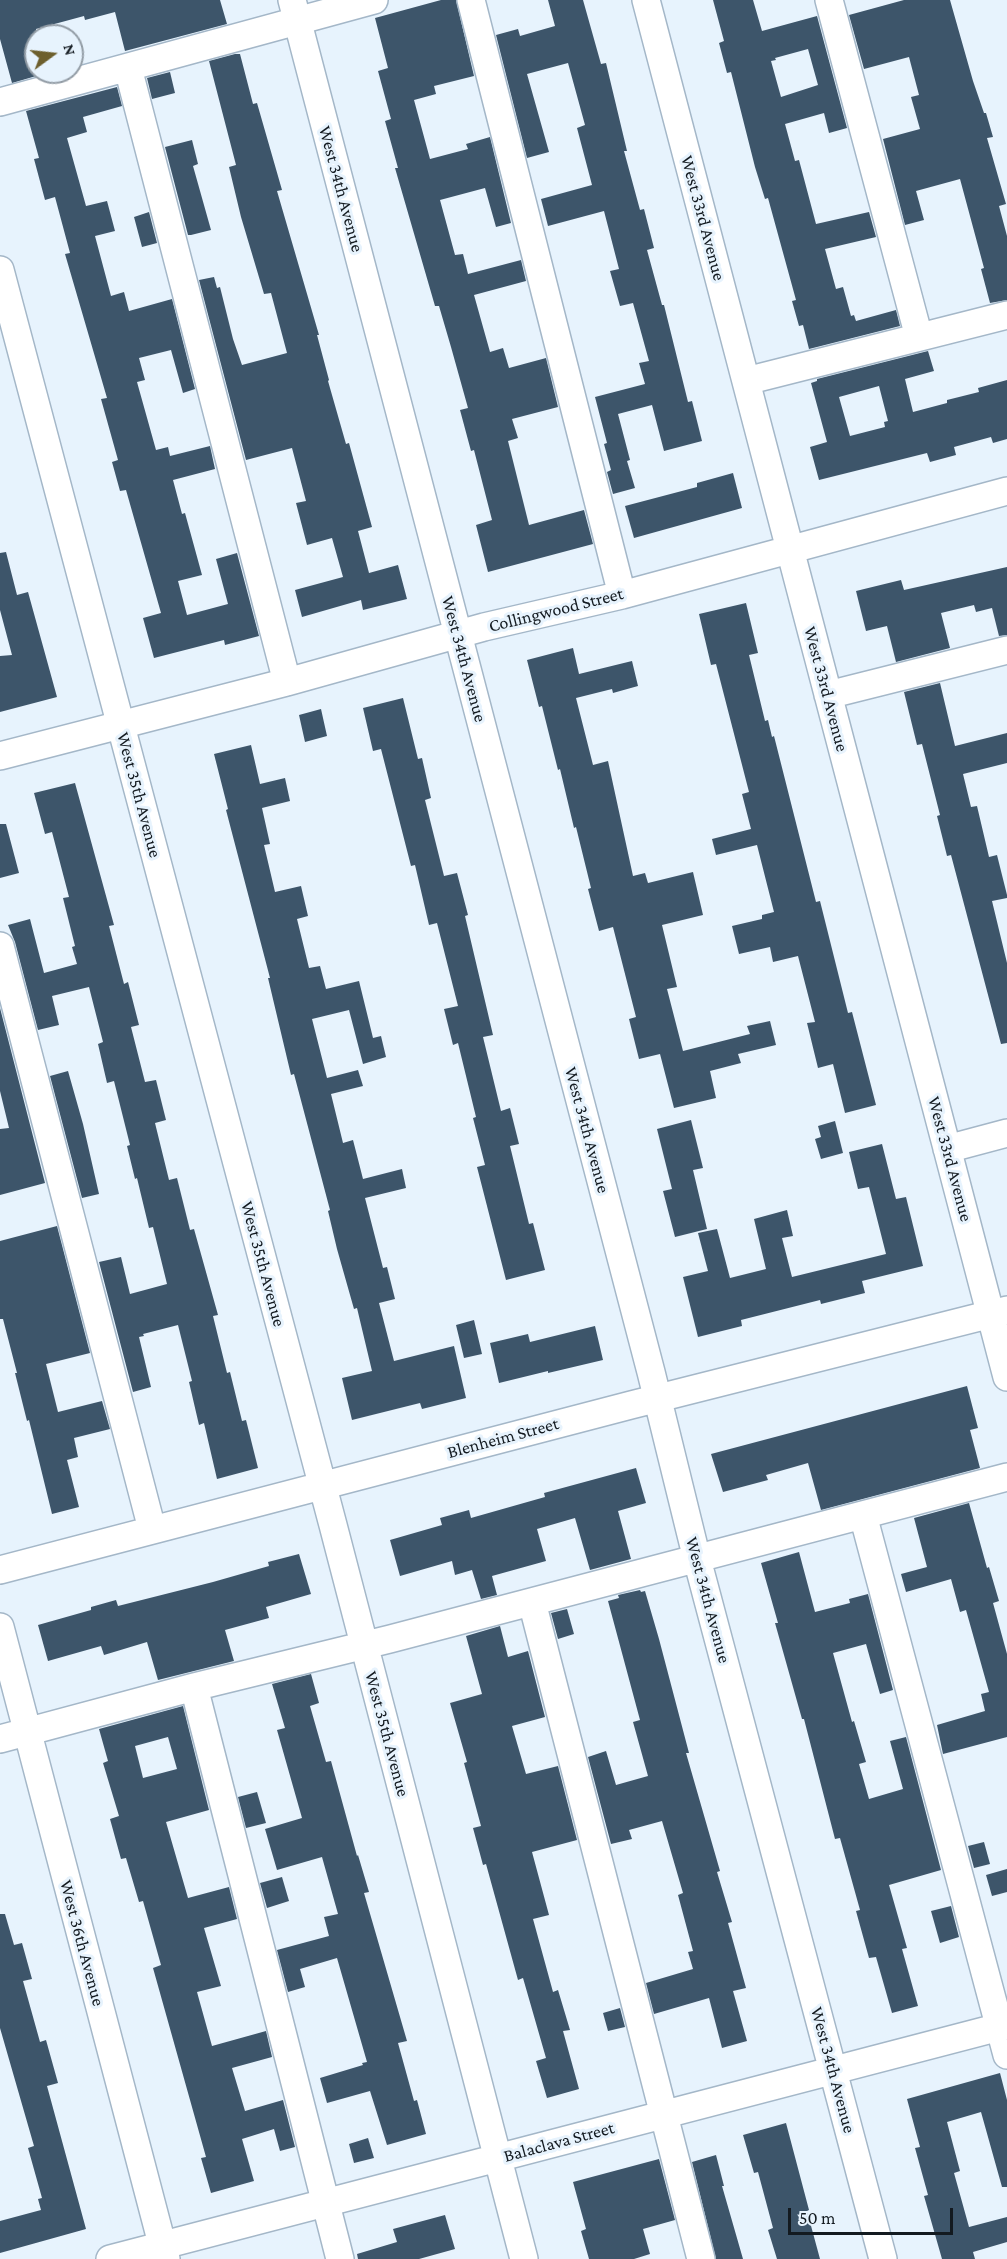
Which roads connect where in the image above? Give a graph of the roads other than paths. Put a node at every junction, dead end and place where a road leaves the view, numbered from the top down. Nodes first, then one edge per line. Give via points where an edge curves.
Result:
1 (374, 0) edge
2 (471, 0) edge
3 (646, 0) edge
4 (829, 0) edge
5 (295, 10) edge
6 (128, 68) junction
7 (0, 102) edge
8 (0, 270) edge
9 (1007, 315) edge
10 (919, 336) junction
11 (746, 381) junction
12 (1007, 491) edge
13 (790, 548) junction
14 (622, 595) junction
15 (457, 634) junction
16 (1006, 655) edge
17 (287, 682) junction
18 (828, 695) junction
19 (120, 725) junction
20 (0, 756) edge
21 (0, 946) edge
22 (1007, 1133) edge
23 (947, 1149) junction
24 (999, 1312) edge
25 (1007, 1377) edge
26 (657, 1398) junction
27 (1007, 1477) edge
28 (322, 1485) junction
29 (863, 1515) junction
30 (153, 1529) junction
31 (697, 1559) junction
32 (0, 1570) edge
33 (531, 1602) junction
34 (0, 1628) edge
35 (364, 1646) junction
36 (194, 1687) junction
37 (26, 1732) junction
38 (0, 1739) edge
39 (1003, 2026) edge
40 (1007, 2055) edge
41 (833, 2070) junction
42 (663, 2115) junction
43 (498, 2158) junction
44 (326, 2203) junction
45 (164, 2252) edge
46 (110, 2259) edge
47 (340, 2259) edge
48 (524, 2259) edge
49 (701, 2259) edge
50 (883, 2259) edge

1 - 5 street
2 - 14 street
3 - 11 street, West 33rd Avenue
4 - 10 street
5 - 6 street
5 - 15 street, West 34th Avenue
6 - 7 street
6 - 17 street
8 - 19 street, West 35th Avenue
9 - 10 street
10 - 11 street
11 - 13 street, West 33rd Avenue
12 - 13 street, Collingwood Street
13 - 14 street, Collingwood Street
13 - 18 street, West 33rd Avenue
14 - 15 street, Collingwood Street
15 - 17 street, Collingwood Street
15 - 26 street, West 34th Avenue
16 - 18 street
17 - 19 street, Collingwood Street
18 - 23 street, West 33rd Avenue
19 - 20 street, Collingwood Street
19 - 28 street, West 35th Avenue
21 - 30 street
22 - 23 street
23 - 24 street, West 33rd Avenue
24 - 25 street, West 33rd Avenue
24 - 26 street, Blenheim Street
26 - 28 street, Blenheim Street
26 - 31 street, West 34th Avenue
27 - 29 street
28 - 30 street, Blenheim Street
28 - 35 street, West 35th Avenue
29 - 31 street
29 - 39 street
30 - 32 street, Blenheim Street
31 - 33 street
31 - 41 street, West 34th Avenue
33 - 35 street
33 - 42 street
34 - 37 street, West 36th Avenue
35 - 36 street
35 - 43 street, West 35th Avenue
36 - 37 street
36 - 44 street
37 - 38 street
37 - 45 street, West 36th Avenue
39 - 40 street
39 - 41 street, Balaclava Street
41 - 42 street, Balaclava Street
41 - 50 street, West 34th Avenue
42 - 43 street, Balaclava Street
42 - 49 street
43 - 44 street, Balaclava Street
43 - 48 street, West 35th Avenue
44 - 45 street, Balaclava Street
44 - 47 street
45 - 46 street, Balaclava Street

